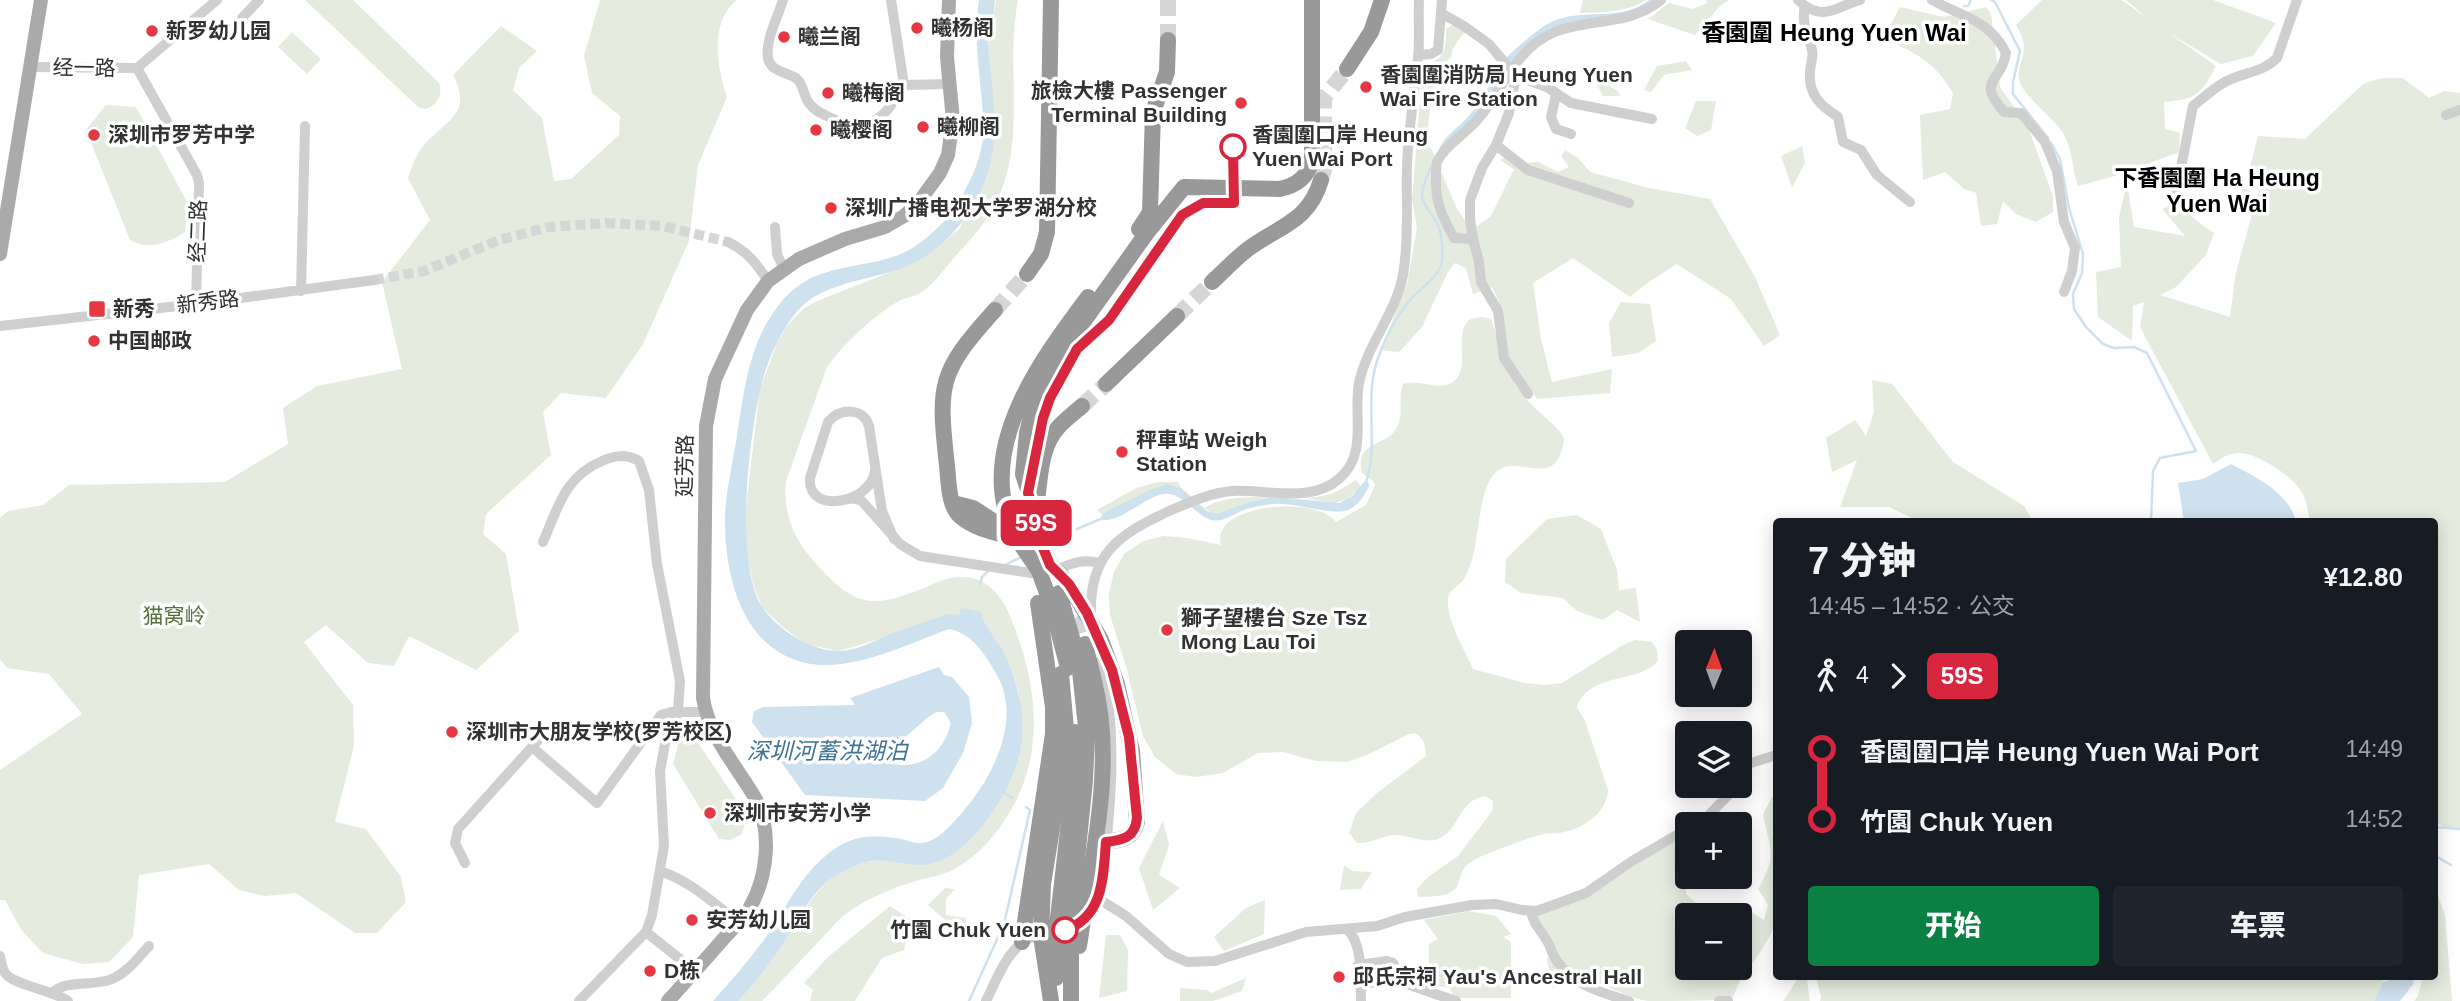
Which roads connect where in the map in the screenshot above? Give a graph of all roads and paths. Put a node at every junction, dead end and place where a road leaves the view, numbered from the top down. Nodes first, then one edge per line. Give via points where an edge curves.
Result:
1 (41, 0) edge
2 (217, 0) edge
3 (259, 0) edge
4 (783, 0) edge
5 (891, 0) edge
6 (949, 0) edge
7 (1051, 0) edge
8 (1382, 0) edge
9 (1419, 0) edge
10 (1442, 0) edge
11 (1661, 0) edge
12 (1860, 0) edge
13 (1932, 0) edge
14 (2297, 0) edge
15 (1312, 1) edge
16 (1801, 3) edge
17 (1441, 13) junction
18 (242, 18) dead end
19 (1168, 40) tunnel mouth
20 (1419, 55) junction
21 (1350, 66) tunnel mouth
22 (30, 67) junction
23 (137, 68) junction
24 (1510, 68) junction
25 (904, 85) junction
26 (950, 85) junction
27 (1556, 95) junction
28 (2460, 110) edge
29 (2446, 115) dead end
30 (1652, 119) dead end
31 (305, 126) dead end
32 (1571, 134) dead end
33 (1496, 145) junction
34 (1321, 180) tunnel mouth
35 (2176, 193) dead end
36 (1910, 202) dead end
37 (1629, 203) dead end
38 (775, 227) dead end
39 (1473, 239) junction
40 (728, 242) tunnel mouth
41 (0, 254) edge
42 (783, 269) junction
43 (1027, 274) tunnel mouth
44 (374, 280) tunnel mouth
45 (768, 281) junction
46 (1212, 282) tunnel mouth
47 (301, 291) junction
48 (2064, 292) dead end
49 (196, 304) junction
50 (995, 310) tunnel mouth
51 (1177, 316) tunnel mouth
52 (0, 326) edge
53 (1037, 381) junction
54 (1107, 384) tunnel mouth
55 (1528, 394) dead end
56 (1082, 406) tunnel mouth
57 (875, 469) junction
58 (850, 498) junction
59 (1005, 504) junction
60 (1032, 505) junction
61 (894, 539) junction
62 (543, 542) dead end
63 (1019, 542) junction
64 (1100, 563) junction
65 (1045, 570) junction
66 (1091, 614) dead end
67 (1091, 642) joint
68 (1061, 674) dead end
69 (680, 681) junction
70 (702, 681) junction
71 (678, 712) junction
72 (705, 712) junction
73 (549, 728) dead end
74 (531, 747) junction
75 (1773, 756) edge
76 (1752, 763) edge
77 (1725, 798) edge
78 (1712, 812) edge
79 (1675, 835) edge
80 (1106, 842) junction
81 (465, 863) dead end
82 (660, 871) junction
83 (1531, 911) junction
84 (738, 922) junction
85 (1347, 929) junction
86 (646, 932) junction
87 (1028, 940) joint
88 (149, 946) dead end
89 (0, 956) edge
90 (1358, 965) junction
91 (695, 971) junction
92 (1389, 978) junction
93 (1360, 986) junction
94 (53, 992) junction
95 (68, 1001) edge
96 (579, 1001) edge
97 (668, 1001) edge
98 (986, 1001) edge
99 (1051, 1001) edge
100 (1058, 1001) edge
101 (1072, 1001) edge
102 (1361, 1001) edge
103 (1456, 1001) edge
104 (1629, 1001) edge
105 (1720, 1001) edge
106 (1728, 1001) edge

1 - 22 main road
2 - 23 street
3 - 18 street
4 - 25 street via 767,47 769,63 795,77 817,111 844,124 864,126 889,110
5 - 25 street
6 - 26 main road, 延芳路
7 - 43 highway via 1047,232 1041,254
8 - 21 highway via 1371,32
9 - 20 street
10 - 17 street
11 - 24 street via 1629,18 1557,31 1541,39
12 - 16 street via 1833,11 1815,11
13 - 48 street via 1994,34 2005,59 1990,84 1994,100 2004,112 2021,113 2053,157 2064,222 2075,248
14 - 35 street via 2277,58 2262,69 2226,81 2193,106
15 - 53 highway via 1312,158 1306,174 1284,188 1184,187
16 - 36 street via 1813,57 1810,73 1816,101 1838,117 1843,142 1861,150 1877,175
17 - 20 street via 1438,50
17 - 24 street via 1489,44
19 - 53 highway via 1167,72 1153,112 1150,212 1046,353
20 - 64 street via 1409,137 1403,275 1361,374 1358,445 1353,460 1340,478 1316,491 1233,491 1201,498 1123,536
22 - 23 street, 经一路
22 - 41 main road
23 - 49 street, 经二路 via 200,183
24 - 27 street
24 - 33 street via 1509,113
24 - 39 street via 1479,119 1437,162 1438,209 1454,238
25 - 26 street
26 - 42 main road, 延芳路 via 953,120 947,155 936,181 916,206 885,227 825,247
27 - 30 street via 1571,103
27 - 32 street via 1551,117 1556,129
28 - 29 street
31 - 47 street
33 - 37 street via 1528,170
33 - 39 street via 1470,200
34 - 46 highway via 1300,217 1249,248
38 - 42 street
39 - 55 street via 1480,282 1497,311 1504,358
40 - 45 street via 743,249
42 - 45 main road, 延芳路
44 - 47 street, 新秀路
45 - 70 main road, 延芳路 via 747,310 710,396
47 - 49 street, 新秀路
49 - 52 street, 新秀路
50 - 63 highway via 961,350 944,381 941,415 953,503 973,508
51 - 54 highway
53 - 59 highway via 1012,427 1003,459
53 - 60 highway via 1023,474
56 - 60 highway via 1049,441
57 - 58 street via 869,488
57 - 58 street via 866,418 853,412 834,416 810,487 813,495 823,500
57 - 61 street via 882,511
58 - 61 street via 861,500
59 - 60 highway via 1015,498
59 - 63 highway
60 - 65 highway
61 - 65 street via 920,556 1014,571
62 - 69 street via 576,476 616,456 639,461 649,490 657,564
63 - 65 highway
64 - 65 street via 1079,561
64 - 66 street via 1092,587
65 - 80 highway, bridge via 1069,584 1101,640 1117,684 1132,751 1137,822 1128,838
65 - 87 highway via 1038,603 1053,707 1052,741
65 - 100 highway, bridge via 1074,713 1073,789 1057,924
65 - 101 highway, bridge via 1076,647 1086,719 1086,781 1070,935
67 - 80 street via 1109,697 1113,732
67 - 101 highway, bridge via 1102,735 1101,772
68 - 99 highway, bridge via 1064,756 1043,884 1041,943
69 - 70 street
69 - 71 street
70 - 72 main road, 延芳路
71 - 72 street
71 - 74 street via 658,719 597,803
71 - 82 street via 666,738 660,771 664,846
72 - 84 main road, 延芳路 via 756,799 763,821 764,867 758,890
73 - 74 street
74 - 81 street via 458,829 455,844
75 - 76 street
77 - 78 street
79 - 83 street via 1586,893
80 - 85 street via 1096,904 1126,916 1168,954 1187,962 1229,958 1306,932
82 - 84 street via 693,887
82 - 86 street
83 - 85 street via 1472,905
83 - 104 street via 1562,968 1588,987
84 - 91 main road, 延芳路
85 - 90 street via 1356,944
86 - 91 street
86 - 96 street
87 - 98 street via 1010,956
88 - 94 street via 114,978
89 - 94 street via 6,975 14,981
90 - 92 street via 1393,963 1395,971
90 - 93 street
91 - 97 main road, 延芳路
92 - 93 street
92 - 103 street
93 - 102 street
94 - 95 street
105 - 106 street

